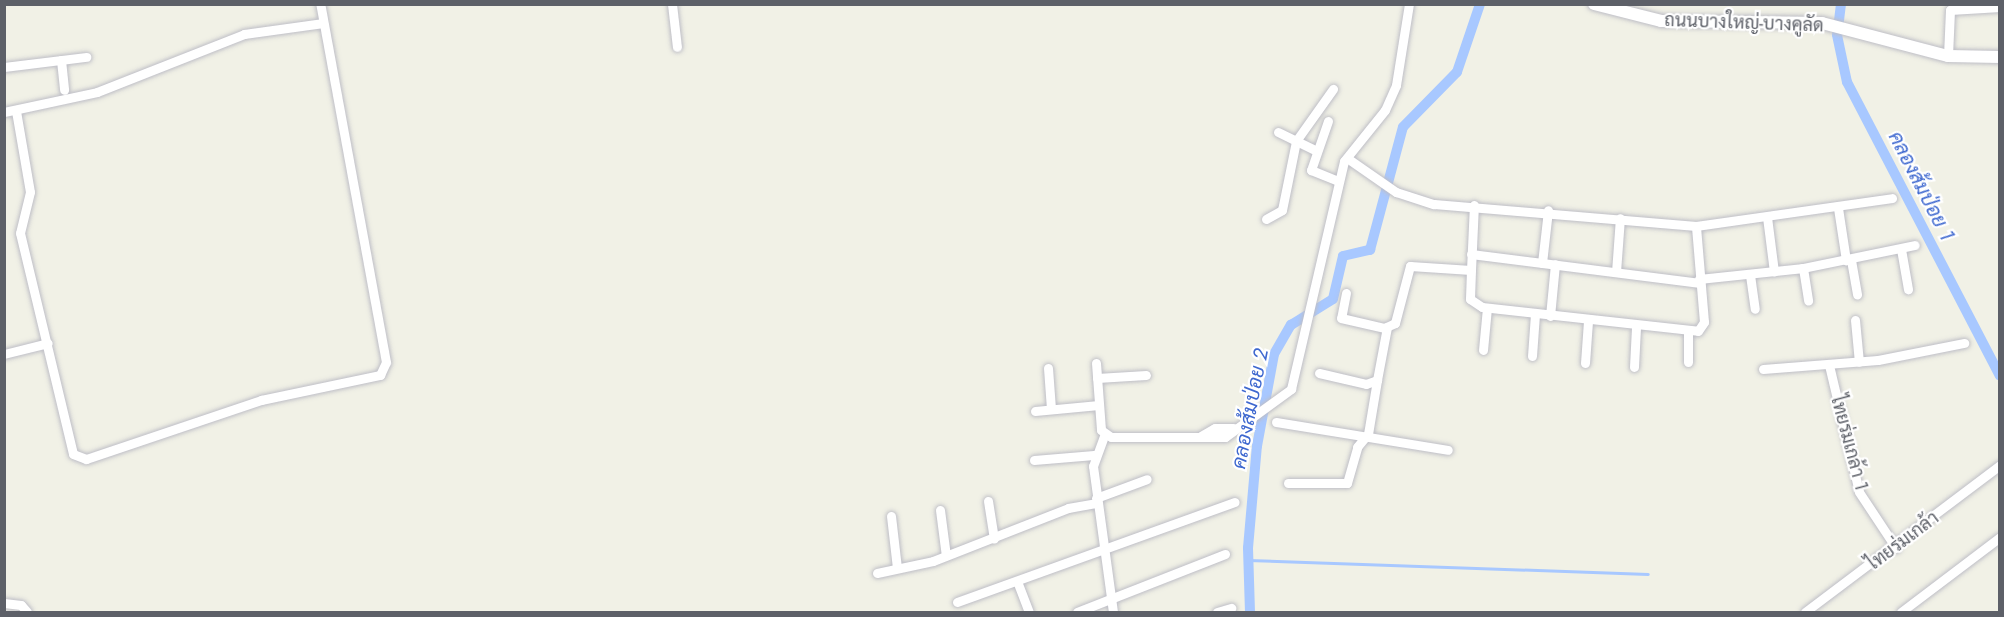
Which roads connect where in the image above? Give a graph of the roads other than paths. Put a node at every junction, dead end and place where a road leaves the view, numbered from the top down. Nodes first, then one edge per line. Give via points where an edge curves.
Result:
1 (320, 4) edge
2 (672, 4) edge
3 (1409, 4) edge
4 (1594, 4) edge
5 (1950, 7) edge
6 (2000, 7) edge
7 (323, 23) junction
8 (677, 47) dead end
9 (1948, 56) junction
10 (86, 57) dead end
11 (2000, 57) edge
12 (61, 60) junction
13 (4, 67) edge
14 (1333, 89) dead end
15 (64, 90) dead end
16 (16, 111) junction
17 (4, 112) edge
18 (1328, 122) dead end
19 (1278, 132) dead end
20 (1296, 141) junction
21 (1317, 151) junction
22 (1347, 158) junction
23 (1338, 181) junction
24 (1892, 198) dead end
25 (1474, 205) junction
26 (1838, 208) junction
27 (1548, 210) junction
28 (1767, 217) junction
29 (1620, 218) junction
30 (1266, 219) dead end
31 (1696, 226) junction
32 (1915, 245) dead end
33 (1901, 249) junction
34 (1472, 254) junction
35 (1849, 260) junction
36 (1542, 263) junction
37 (1555, 264) junction
38 (1803, 268) junction
39 (1471, 270) junction
40 (1774, 272) junction
41 (1616, 273) junction
42 (1750, 275) junction
43 (1700, 281) junction
44 (1908, 289) dead end
45 (1346, 294) dead end
46 (1857, 294) dead end
47 (1808, 301) dead end
48 (1487, 308) junction
49 (1755, 309) dead end
50 (1536, 314) junction
51 (1550, 316) junction
52 (1854, 320) dead end
53 (1588, 321) junction
54 (1387, 327) junction
55 (1636, 327) junction
56 (1688, 333) junction
57 (48, 343) junction
58 (1964, 343) dead end
59 (1483, 350) dead end
60 (4, 354) edge
61 (1532, 356) dead end
62 (1688, 362) dead end
63 (1859, 362) junction
64 (1096, 363) dead end
65 (1585, 363) dead end
66 (1829, 365) junction
67 (1634, 367) dead end
68 (1048, 368) dead end
69 (1763, 369) dead end
70 (1319, 373) dead end
71 (1146, 375) dead end
72 (1097, 378) junction
73 (1377, 380) junction
74 (1099, 405) junction
75 (1051, 409) junction
76 (1035, 411) dead end
77 (1276, 423) dead end
78 (1368, 434) junction
79 (1104, 436) junction
80 (1449, 450) dead end
81 (1094, 455) junction
82 (1034, 460) dead end
83 (2000, 465) edge
84 (1146, 479) dead end
85 (1288, 483) dead end
86 (1096, 500) junction
87 (988, 501) dead end
88 (1235, 502) dead end
89 (940, 510) dead end
90 (891, 516) dead end
91 (2000, 537) edge
92 (994, 539) junction
93 (1896, 548) junction
94 (1101, 551) junction
95 (1225, 554) dead end
96 (946, 556) junction
97 (897, 568) junction
98 (877, 573) dead end
99 (1017, 581) junction
100 (1110, 600) junction
101 (957, 602) dead end
102 (4, 603) edge
103 (1231, 608) dead end
104 (27, 612) edge
105 (1029, 612) edge
106 (1077, 612) edge
107 (1113, 612) edge
108 (1217, 612) edge
109 (1805, 612) edge
110 (1901, 612) edge

1 - 7 street
2 - 8 street
3 - 22 street via 1396,85 1385,110
4 - 9 street, ถนนบางใหญ่-บางคูลัด via 1660,21 1822,22
5 - 6 street
5 - 9 street
7 - 16 street via 244,34 97,92
7 - 57 street via 386,362 380,375 261,400 86,459 73,454
9 - 11 street, ถนนบางใหญ่-บางคูลัด
10 - 12 street
12 - 13 street
12 - 15 street
14 - 20 street
16 - 17 street
16 - 57 street via 30,192 20,233
18 - 21 street
19 - 20 street
20 - 21 street
20 - 30 street via 1282,210
21 - 23 street via 1311,170
22 - 23 street
22 - 25 street via 1396,192 1434,204
23 - 79 street via 1291,389 1209,441 1201,436
24 - 26 street
25 - 27 street
25 - 34 street
26 - 28 street
26 - 35 street
27 - 29 street
27 - 36 street
28 - 31 street
28 - 40 street
29 - 31 street
29 - 41 street
31 - 43 street
32 - 33 street
33 - 35 street
33 - 44 street
34 - 36 street
34 - 39 street
35 - 38 street
35 - 46 street
36 - 37 street
37 - 41 street
37 - 51 street
38 - 40 street
38 - 47 street
39 - 48 street via 1470,298
39 - 54 street via 1410,266 1395,323
40 - 42 street
41 - 43 street
42 - 43 street
42 - 49 street
43 - 56 street via 1702,329
45 - 54 street via 1341,318
48 - 50 street
48 - 59 street
50 - 51 street
50 - 61 street
51 - 53 street
52 - 63 street
53 - 55 street
53 - 65 street
54 - 73 street
55 - 56 street
55 - 67 street
56 - 62 street
57 - 60 street
58 - 63 street
63 - 66 street
64 - 72 street
66 - 69 street
66 - 93 street, ไทยร่มเกล้า 1 via 1859,492
68 - 75 street
70 - 73 street via 1366,384
71 - 72 street
72 - 74 street
73 - 78 street
74 - 75 street
74 - 79 street
75 - 76 street
77 - 78 street
78 - 80 street
78 - 85 street via 1357,447 1347,483
79 - 81 street
81 - 82 street
81 - 86 street
83 - 93 street, ไทยร่มเกล้า
84 - 86 street
86 - 92 street
86 - 94 street
87 - 92 street
88 - 94 street
89 - 96 street
90 - 97 street
91 - 110 street
92 - 96 street
93 - 109 street, ไทยร่มเกล้า
94 - 99 street
94 - 100 street
95 - 100 street
96 - 97 street
97 - 98 street
99 - 101 street
99 - 105 street
100 - 106 street
100 - 107 street
102 - 104 street via 21,605
103 - 108 street

